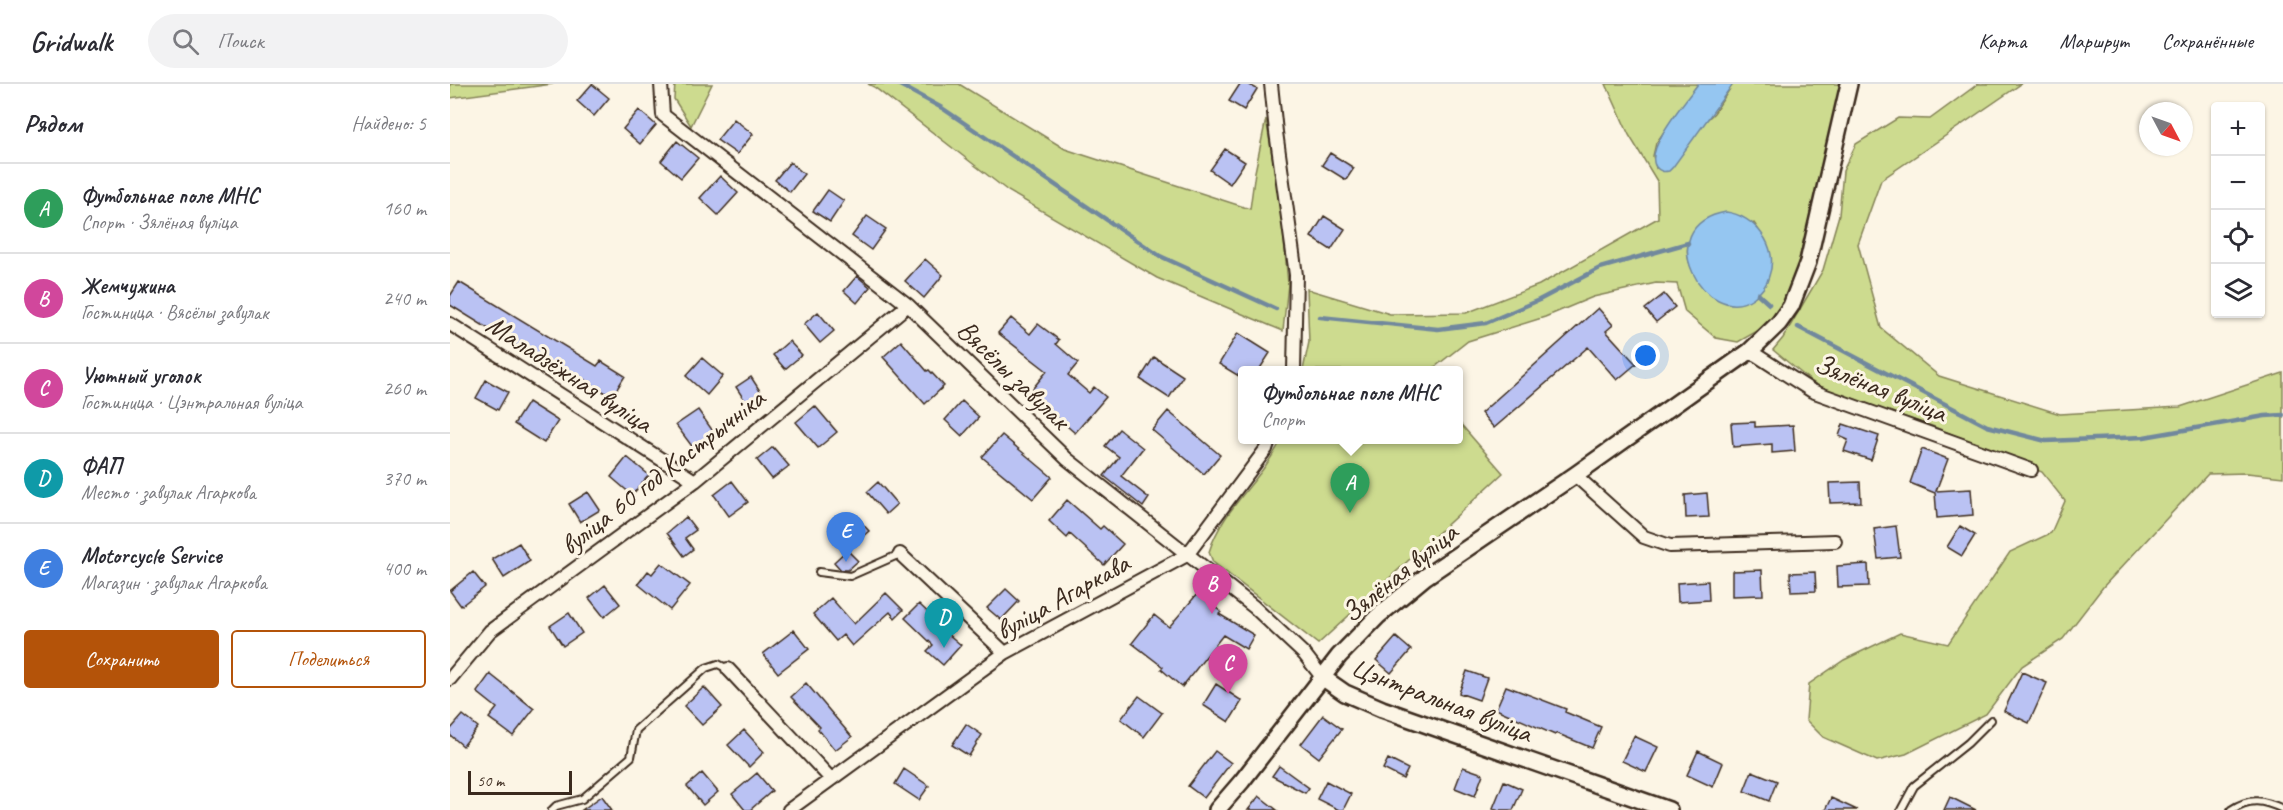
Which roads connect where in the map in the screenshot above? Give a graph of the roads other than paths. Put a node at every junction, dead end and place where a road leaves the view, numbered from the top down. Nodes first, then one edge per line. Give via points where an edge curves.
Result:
1 (661, 84) edge
2 (1272, 84) edge
3 (1849, 84) edge
4 (908, 305) junction
5 (450, 324) edge
6 (1750, 351) junction
7 (1294, 366) edge
8 (1268, 444) edge
9 (2031, 470) dead end
10 (1575, 475) junction
11 (695, 481) junction
12 (1835, 541) dead end
13 (900, 554) joint
14 (1187, 555) junction
15 (819, 572) dead end
16 (1005, 653) junction
17 (728, 669) joint
18 (1322, 678) junction
19 (450, 679) edge
20 (1990, 720) dead end
21 (831, 779) junction
22 (2283, 809) edge
23 (552, 810) edge
24 (789, 810) edge
25 (1217, 810) edge
26 (1669, 810) edge
27 (1901, 810) edge
28 (2231, 810) edge

1 - 4 street, Вясёлы завулак via 663,115
2 - 7 street via 1296,274
3 - 6 street via 1801,285 1779,323
4 - 11 street, вуліца 60 год Кастрычніка
4 - 14 street, Вясёлы завулак via 1067,459
5 - 11 street, Маладзёжная вуліца
6 - 9 street, Зялёная вуліца via 1812,391
6 - 10 street, Зялёная вуліца
8 - 14 street, вуліца Агаркава
10 - 12 street via 1644,537 1670,546
10 - 18 street, Зялёная вуліца via 1401,596 1358,635
11 - 19 street, вуліца 60 год Кастрычніка via 490,632
13 - 15 lane via 850,576
13 - 16 street
14 - 16 street, вуліца Агаркава
14 - 18 street, Вясёлы завулак via 1254,607 1305,655
16 - 21 street, вуліца Агаркава
17 - 21 street
17 - 23 lane via 718,664 706,668 636,730 631,757 582,799
18 - 25 street, Цэнтральная вуліца
18 - 26 street, Цэнтральная вуліца via 1382,709
20 - 27 lane via 1914,786
21 - 24 street, вуліца Агаркава
22 - 28 lane via 2264,800 2241,803

